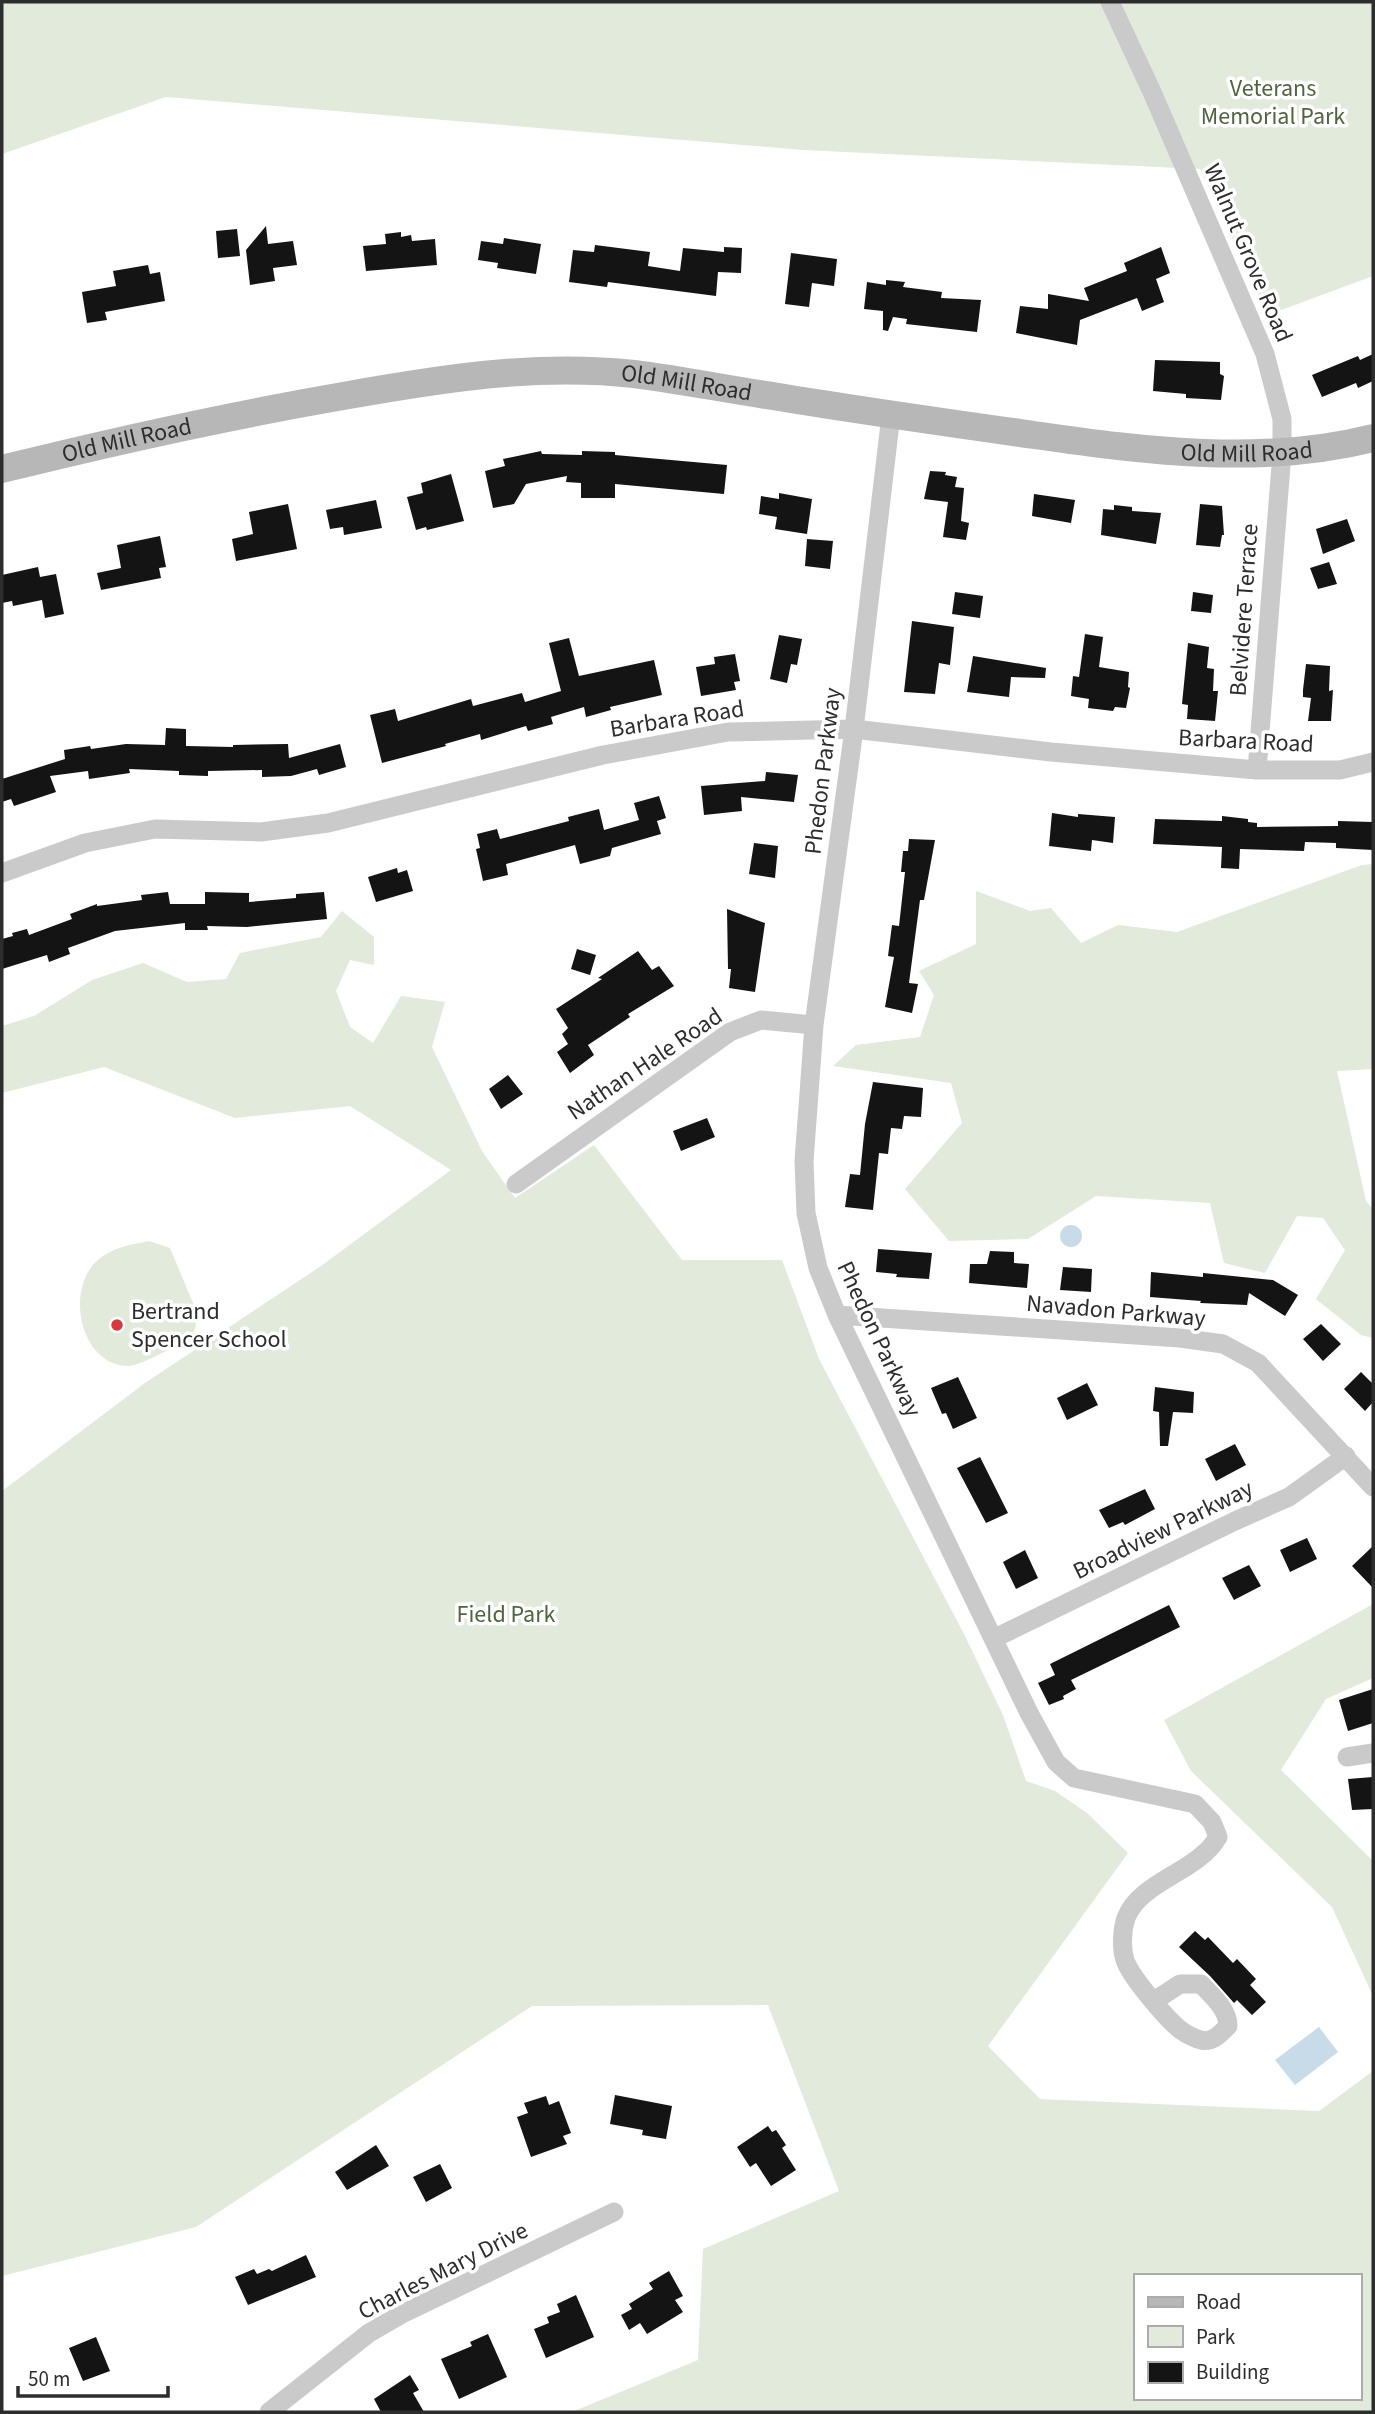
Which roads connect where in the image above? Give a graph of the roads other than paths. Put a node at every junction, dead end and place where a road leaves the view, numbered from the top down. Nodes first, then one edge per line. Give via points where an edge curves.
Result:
1 (1110, 2) edge
2 (891, 415) junction
3 (1373, 438) edge
4 (1282, 453) junction
5 (2, 469) edge
6 (854, 729) junction
7 (1373, 762) edge
8 (1257, 770) junction
9 (2, 873) edge
10 (814, 1025) junction
11 (516, 1184) dead end
12 (837, 1315) junction
13 (1346, 1456) junction
14 (1373, 1487) edge
15 (995, 1638) junction
16 (1373, 1753) edge
17 (1347, 1757) dead end
18 (1154, 2001) dead end
19 (614, 2212) dead end
20 (269, 2412) edge

1 - 4 street, Walnut Grove Road via 1265,354 1282,419
2 - 4 street, Old Mill Road via 1142,450
2 - 5 street, Old Mill Road via 633,374 554,370 476,375 290,405
2 - 6 street, Phedon Parkway
3 - 4 street, Old Mill Road
4 - 8 street, Belvidere Terrace
6 - 8 street, Barbara Road
6 - 9 street, Barbara Road via 728,732 603,755 328,823 261,832 155,828 85,843
6 - 10 street, Phedon Parkway
7 - 8 street, Barbara Road via 1340,770
10 - 11 street, Nathan Hale Road via 761,1020 730,1032
10 - 12 street, Phedon Parkway via 804,1161 806,1213 818,1268
12 - 13 street, Navadon Parkway via 1223,1344 1258,1363
12 - 15 street, Phedon Parkway
13 - 14 street, Navadon Parkway
13 - 15 street, Broadview Parkway via 1289,1497
15 - 18 street, Phedon Parkway via 1056,1762 1074,1778 1195,1804 1212,1822 1218,1838 1210,1850 1142,1896 1126,1916 1125,1961
16 - 17 street
19 - 20 street, Charles Mary Drive via 369,2333

